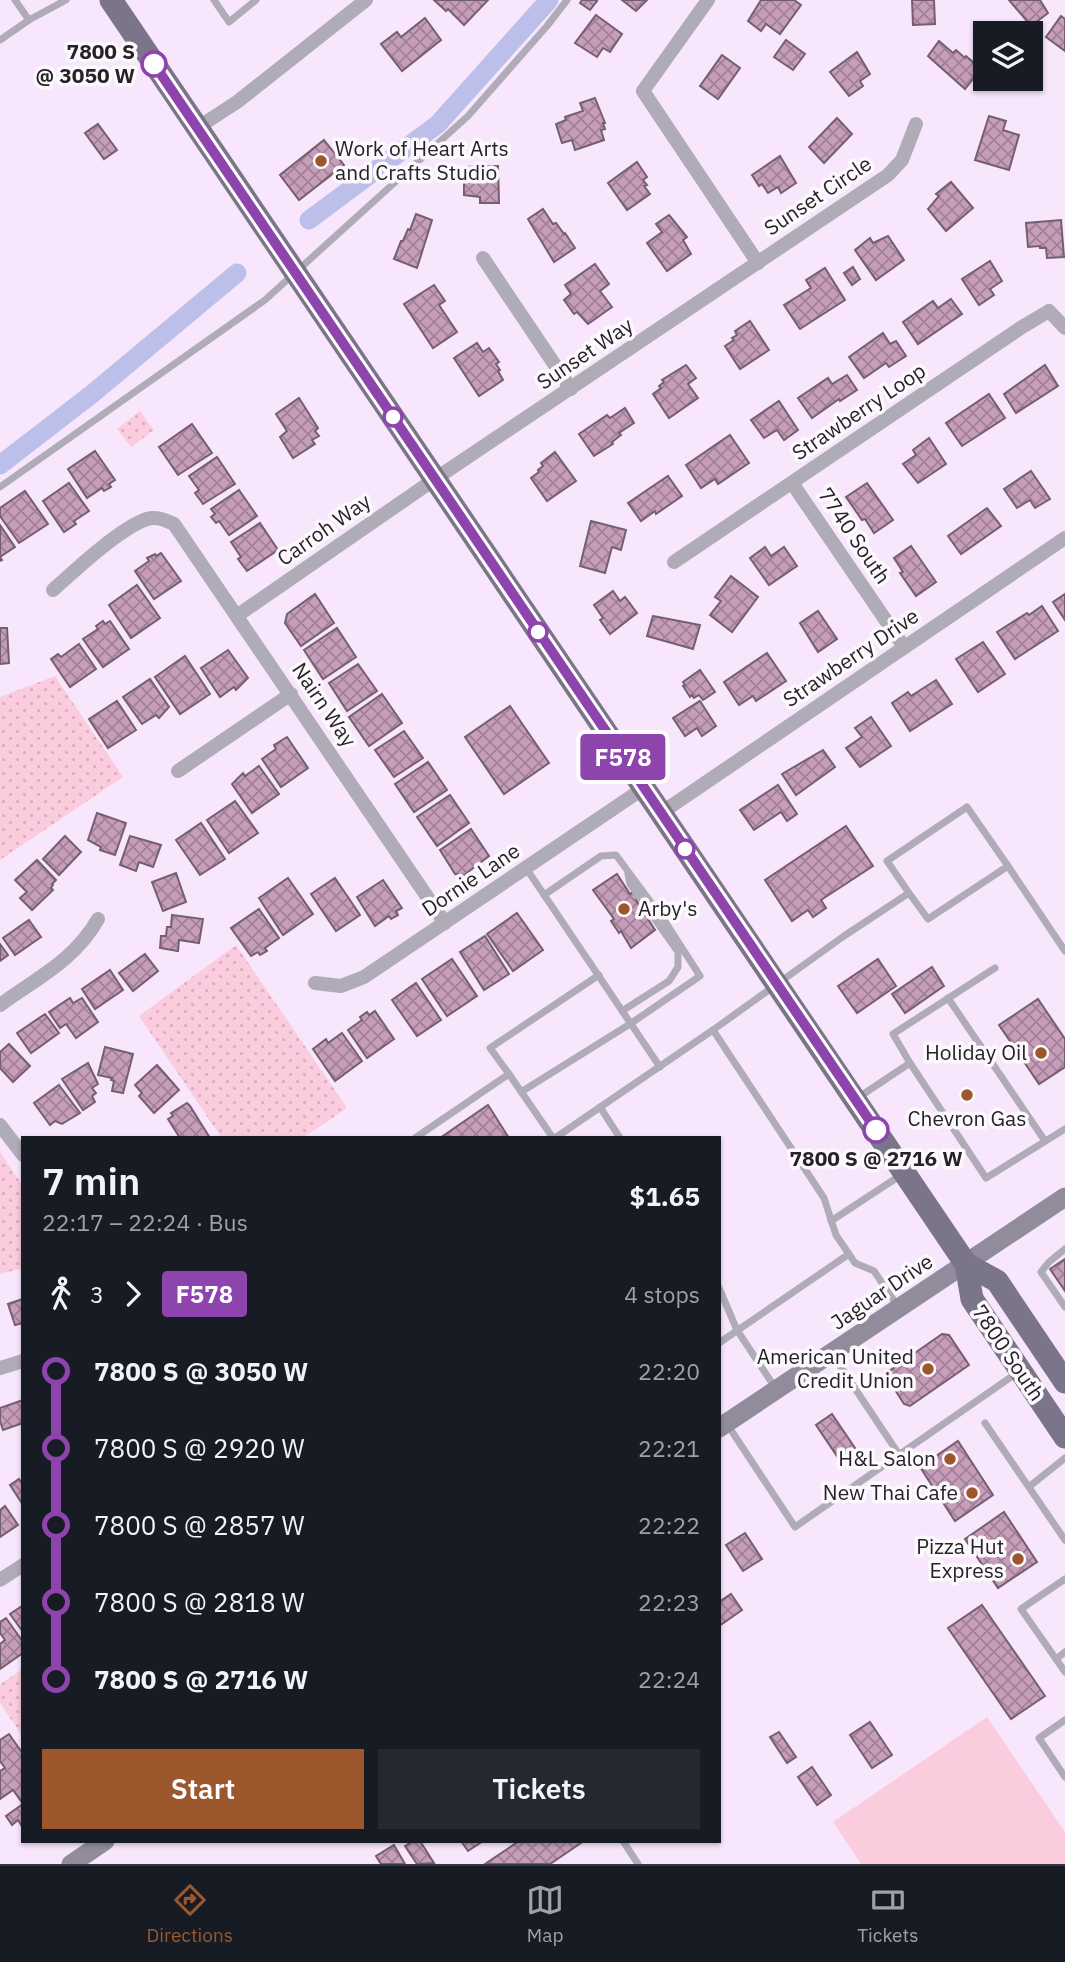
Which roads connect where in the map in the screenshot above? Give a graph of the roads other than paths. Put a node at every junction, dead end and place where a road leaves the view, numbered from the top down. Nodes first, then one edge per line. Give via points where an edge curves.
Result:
1 (15, 0) edge
2 (66, 0) edge
3 (111, 0) edge
4 (214, 0) edge
5 (256, 0) edge
6 (567, 0) edge
7 (708, 0) edge
8 (361, 2) edge
9 (29, 20) junction
10 (0, 40) edge
11 (916, 124) dead end
12 (197, 128) junction
13 (483, 258) dead end
14 (758, 263) junction
15 (295, 272) junction
16 (1065, 328) edge
17 (570, 388) junction
18 (435, 479) junction
19 (792, 483) junction
20 (0, 487) edge
21 (1065, 538) edge
22 (674, 562) dead end
23 (53, 590) dead end
24 (238, 615) junction
25 (904, 647) junction
26 (292, 694) junction
27 (178, 771) dead end
28 (644, 788) junction
29 (661, 813) junction
30 (1009, 866) junction
31 (526, 868) junction
32 (627, 871) junction
33 (909, 893) junction
34 (544, 895) junction
35 (97, 919) dead end
36 (445, 923) junction
37 (1065, 951) edge
38 (995, 968) dead end
39 (599, 975) junction
40 (315, 983) dead end
41 (777, 984) junction
42 (948, 998) junction
43 (0, 1005) edge
44 (622, 1012) junction
45 (630, 1024) junction
46 (713, 1030) junction
47 (910, 1063) junction
48 (660, 1067) junction
49 (509, 1074) junction
50 (521, 1092) junction
51 (855, 1099) junction
52 (600, 1107) junction
53 (0, 1125) edge
54 (1065, 1129) edge
55 (418, 1136) edge
56 (553, 1136) edge
57 (557, 1136) edge
58 (619, 1136) edge
59 (1045, 1141) junction
60 (21, 1152) edge
61 (904, 1172) junction
62 (1065, 1199) edge
63 (831, 1221) junction
64 (1065, 1249) edge
65 (849, 1254) junction
66 (966, 1264) junction
67 (721, 1294) edge
68 (1065, 1307) edge
69 (899, 1308) junction
70 (737, 1331) junction
71 (721, 1342) edge
72 (831, 1354) junction
73 (21, 1362) edge
74 (0, 1368) edge
75 (1020, 1371) junction
76 (1062, 1371) edge
77 (777, 1390) junction
78 (985, 1423) dead end
79 (723, 1425) edge
80 (1065, 1437) edge
81 (900, 1456) junction
82 (1065, 1458) edge
83 (1030, 1486) junction
84 (1065, 1540) edge
85 (21, 1566) edge
86 (1065, 1579) edge
87 (0, 1580) edge
88 (1065, 1652) edge
89 (1056, 1659) junction
90 (1065, 1672) edge
91 (1065, 1720) edge
92 (1065, 1777) edge
93 (103, 1843) edge
94 (624, 1843) edge
95 (71, 1864) edge
96 (638, 1864) edge

1 - 9 lane
2 - 9 lane
3 - 12 main road, 7800 South
4 - 5 lane via 229,22
6 - 15 lane via 468,116
7 - 14 street via 643,91
8 - 12 street via 237,102
9 - 10 lane
11 - 14 street, Sunset Circle via 902,160 888,175
12 - 15 main road, 7800 South
13 - 17 street
14 - 17 street, Sunset Way
15 - 18 main road, 7800 South
15 - 20 lane via 265,300
16 - 19 street, Strawberry Loop via 1049,311
17 - 18 street, Sunset Way
18 - 24 street, Carroh Way
18 - 28 main road, 7800 South
19 - 22 street, Strawberry Loop
19 - 25 street, 7740 South
21 - 25 street, Strawberry Drive
23 - 24 street, Nairn Way via 133,526 160,518 183,535
24 - 26 street, Nairn Way
25 - 29 street, Strawberry Drive
26 - 27 street
26 - 36 street, Nairn Way
28 - 29 main road, 7800 South
28 - 31 street, Dornie Lane
29 - 41 main road, 7800 South
30 - 33 lane via 928,919
30 - 33 lane via 967,807 887,861
30 - 37 lane
31 - 34 lane
31 - 36 street, Dornie Lane
32 - 34 lane via 616,855 601,856
32 - 44 lane via 630,884 678,952 678,967 669,981
32 - 45 lane via 700,976
33 - 41 lane
34 - 39 lane
35 - 43 street via 74,953
36 - 40 street, Dornie Lane via 364,977 341,986
38 - 42 lane
39 - 44 lane
39 - 49 lane via 490,1048
41 - 46 lane
41 - 51 main road, 7800 South
42 - 47 lane via 893,1034
42 - 59 lane
44 - 45 lane
45 - 48 lane
45 - 50 lane
46 - 48 lane
46 - 63 lane via 824,1198
47 - 51 lane
47 - 59 lane via 986,1178
48 - 52 lane
49 - 50 lane
49 - 55 lane
50 - 56 lane
51 - 61 main road, 7800 South
52 - 57 lane
52 - 58 lane
53 - 60 street
54 - 59 lane
61 - 63 lane
61 - 66 main road, 7800 South
62 - 66 main road, Jaguar Drive
63 - 65 lane
64 - 68 lane via 1041,1272
65 - 69 lane via 855,1263 874,1271
65 - 70 lane
66 - 69 main road, Jaguar Drive
66 - 75 main road, 7800 South via 972,1299
66 - 76 main road, 7800 South via 997,1281
67 - 70 lane
69 - 72 main road, Jaguar Drive
70 - 71 lane
70 - 77 lane
72 - 77 main road, Jaguar Drive
72 - 81 lane
73 - 74 street
75 - 80 main road, 7800 South
75 - 81 lane
77 - 79 main road, Jaguar Drive
78 - 83 lane
79 - 81 lane via 795,1527
82 - 83 lane
83 - 84 lane
85 - 87 street
86 - 89 lane via 1021,1609
88 - 89 lane
89 - 90 lane
91 - 92 lane via 1039,1738
93 - 95 main road
94 - 96 lane

